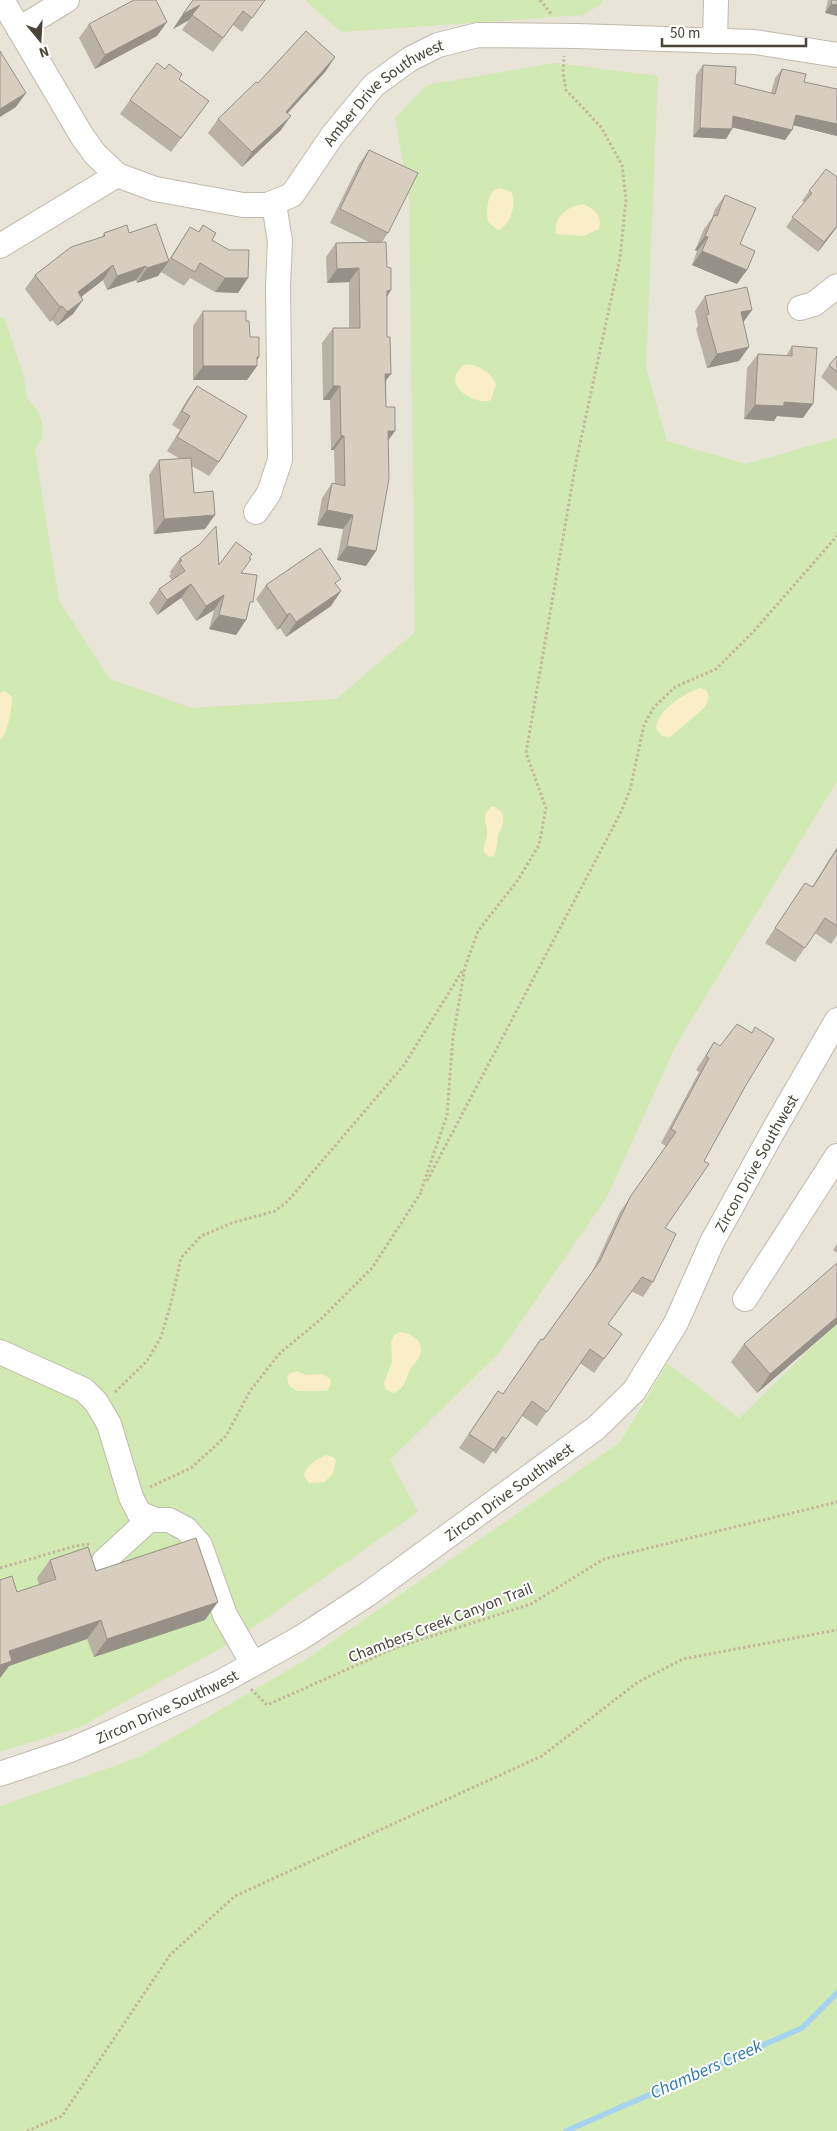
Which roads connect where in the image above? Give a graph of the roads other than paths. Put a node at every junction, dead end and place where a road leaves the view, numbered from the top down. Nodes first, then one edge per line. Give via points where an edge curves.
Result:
1 (2, 0) edge
2 (67, 0) edge
3 (716, 0) edge
4 (19, 29) junction
5 (715, 41) junction
6 (837, 55) edge
7 (116, 175) junction
8 (274, 204) junction
9 (0, 246) edge
10 (837, 286) edge
11 (800, 308) dead end
12 (256, 512) dead end
13 (837, 1020) edge
14 (829, 1051) edge
15 (837, 1156) edge
16 (745, 1299) dead end
17 (0, 1352) edge
18 (151, 1518) junction
19 (109, 1557) road end
20 (244, 1669) junction
21 (0, 1774) edge

1 - 4 street
2 - 4 street
3 - 5 street
4 - 7 street via 82,136
5 - 6 street, Amber Drive Southwest via 755,42
5 - 8 street, Amber Drive Southwest via 478,35 438,45 410,59 374,85 332,136 292,195
7 - 8 street via 155,189 243,205
7 - 9 street
8 - 12 street via 280,242 280,460 269,493
10 - 11 street via 814,304
13 - 14 street, Zircon Drive Southwest
14 - 20 street, Zircon Drive Southwest via 712,1242 676,1323 624,1401 596,1428 537,1473 368,1594 302,1637
15 - 16 street
17 - 18 street via 84,1390 109,1424 131,1496 140,1513
18 - 19 street
18 - 20 street via 169,1520 186,1529 200,1545
20 - 21 street, Zircon Drive Southwest via 112,1732

